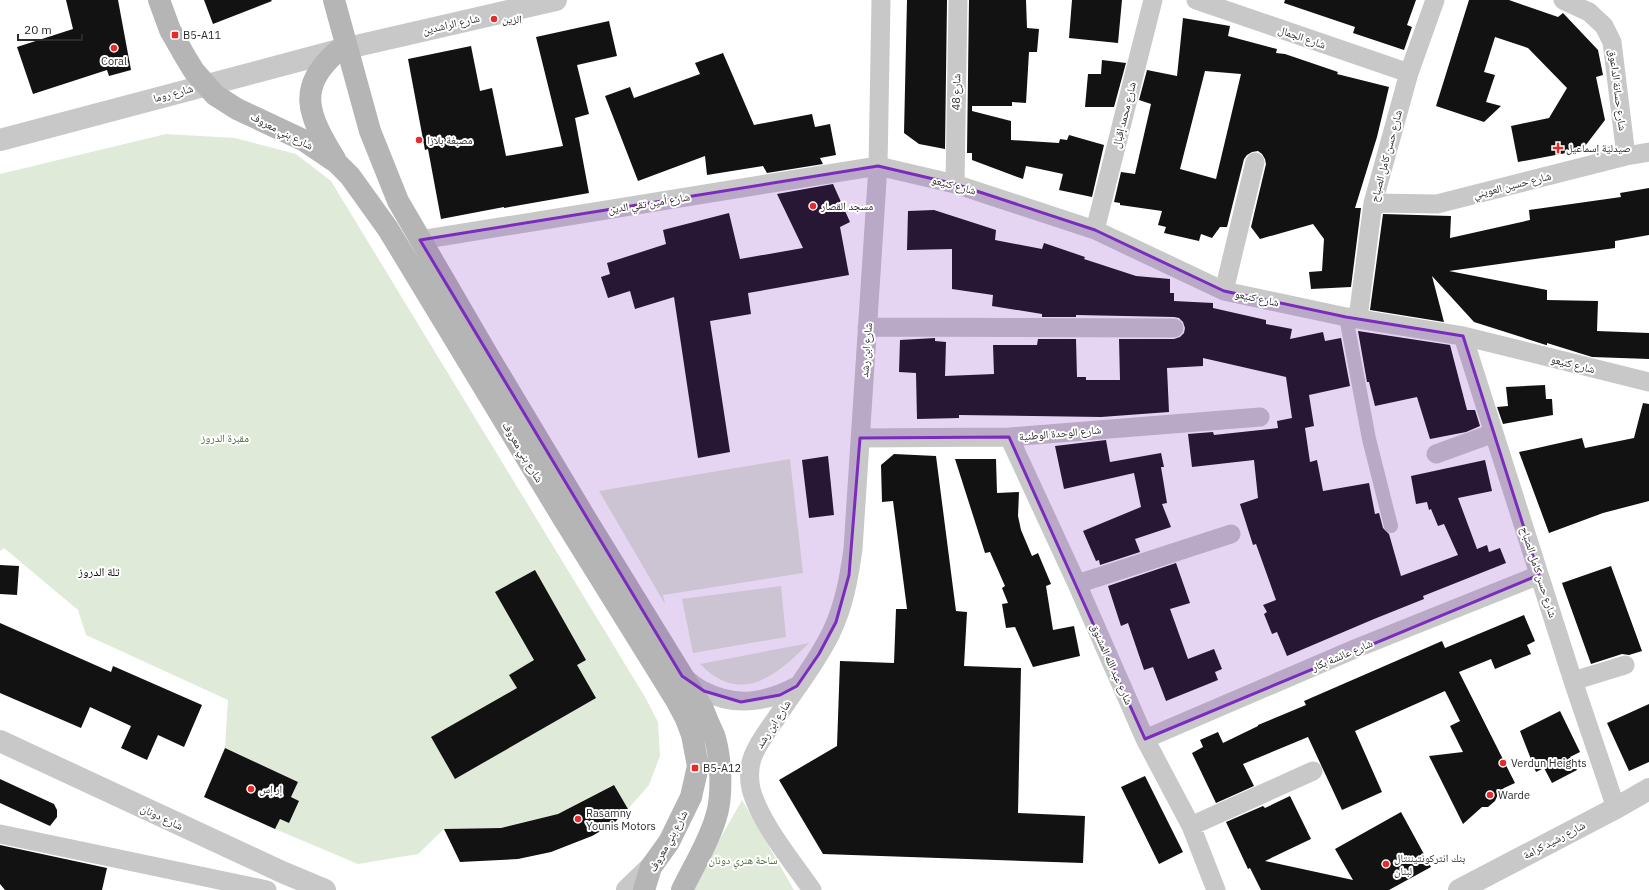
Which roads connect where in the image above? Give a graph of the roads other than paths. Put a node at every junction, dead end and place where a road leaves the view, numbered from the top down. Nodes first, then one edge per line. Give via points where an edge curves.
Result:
1 (159, 0) edge
2 (334, 0) edge
3 (556, 0) edge
4 (880, 0) edge
5 (958, 0) edge
6 (1153, 0) edge
7 (1196, 0) edge
8 (1435, 0) edge
9 (1563, 0) edge
10 (343, 49) junction
11 (1410, 73) junction
12 (205, 85) junction
13 (0, 140) edge
14 (1649, 152) edge
15 (1626, 156) junction
16 (1255, 162) dead end
17 (337, 163) junction
18 (878, 166) junction
19 (955, 184) junction
20 (1373, 203) junction
21 (1095, 230) junction
22 (420, 240) junction
23 (1224, 291) junction
24 (1352, 317) junction
25 (867, 327) junction
26 (1174, 328) dead end
27 (1463, 336) junction
28 (1649, 382) edge
29 (1260, 417) dead end
30 (1494, 433) junction
31 (1009, 437) junction
32 (860, 438) junction
33 (1436, 454) dead end
34 (1391, 526) dead end
35 (1231, 534) dead end
36 (587, 540) junction
37 (1540, 575) junction
38 (1077, 584) junction
39 (1625, 665) dead end
40 (682, 676) junction
41 (1573, 681) junction
42 (797, 686) junction
43 (1145, 739) junction
44 (0, 741) edge
45 (1313, 772) dead end
46 (1649, 789) edge
47 (1616, 808) junction
48 (1191, 826) junction
49 (0, 834) edge
50 (651, 867) junction
51 (263, 890) edge
52 (325, 890) edge
53 (627, 890) edge
54 (644, 890) edge
55 (682, 890) edge
56 (812, 890) edge
57 (1216, 890) edge
58 (1459, 890) edge

1 - 12 main road, شارع بني معروف via 179,47
2 - 10 main road, شارع بني معروف
3 - 10 street, شارع الراشدين
4 - 18 street, شارع ابن رشد
5 - 19 street, شارع 48
6 - 21 street, شارع محمد إقبال
7 - 11 street, شارع الجمال
8 - 11 street, شارع حسن كامل الصباح
9 - 15 street, شارع حسانة الداعوق via 1589,12 1604,26 1612,42
10 - 12 street, شارع روما
10 - 17 main road via 329,59 314,78 310,101 315,123
10 - 22 main road, شارع بني معروف via 378,154 398,201
11 - 20 street, شارع حسن كامل الصباح
12 - 13 street, شارع روما
12 - 17 main road, شارع بني معروف via 227,104 292,134
14 - 15 street, شارع حسين العويني
15 - 20 street, شارع حسين العويني via 1437,204
16 - 23 street
17 - 36 main road, شارع بني معروف via 350,176 388,229
18 - 19 street, شارع كنيعو
18 - 22 street, شارع أمين تقي الدين
18 - 25 street, شارع ابن رشد
19 - 21 street, شارع كنيعو
20 - 24 street, شارع حسن كامل الصباح
21 - 23 street, شارع كنيعو
22 - 36 main road, شارع بني معروف
23 - 24 street, شارع كنيعو
24 - 27 street, شارع كنيعو
24 - 34 street via 1369,439
25 - 26 street
25 - 32 street, شارع ابن رشد
27 - 28 street, شارع كنيعو
27 - 30 street, شارع حسن كامل الصباح
29 - 31 street, شارع الوحدة الوطنية
30 - 33 street
30 - 37 street, شارع حسن كامل الصباح
31 - 32 street, شارع الوحدة الوطنية
31 - 38 street, شارع عبد الله المشنوق
32 - 42 street, شارع ابن رشد via 853,549 845,597 831,634
35 - 38 street
36 - 40 main road, شارع بني معروف
36 - 50 main road, شارع بني معروف via 686,719 696,751 698,766 691,797 669,842
37 - 41 street, شارع حسن كامل الصباح
37 - 43 street, شارع عائشة بكار via 1357,648
38 - 43 street, شارع عبد الله المشنوق
39 - 41 street
40 - 42 street, شارع ابن رشد via 704,691 722,699 741,702 761,701 780,696
40 - 55 main road, شارع بني معروف via 703,709 714,736 720,791 716,817
41 - 47 street, شارع حسن كامل الصباح
42 - 56 street, شارع ابن رشد via 756,748 750,777 753,794 764,818
43 - 48 street, شارع عبد الله المشنوق
44 - 52 street, شارع دونان
45 - 48 street
46 - 47 street, شارع رشيد كرامة
47 - 58 street, شارع رشيد كرامة
48 - 57 street, شارع عبد الله المشنوق
49 - 51 street
50 - 53 street
50 - 54 main road, شارع بني معروف

